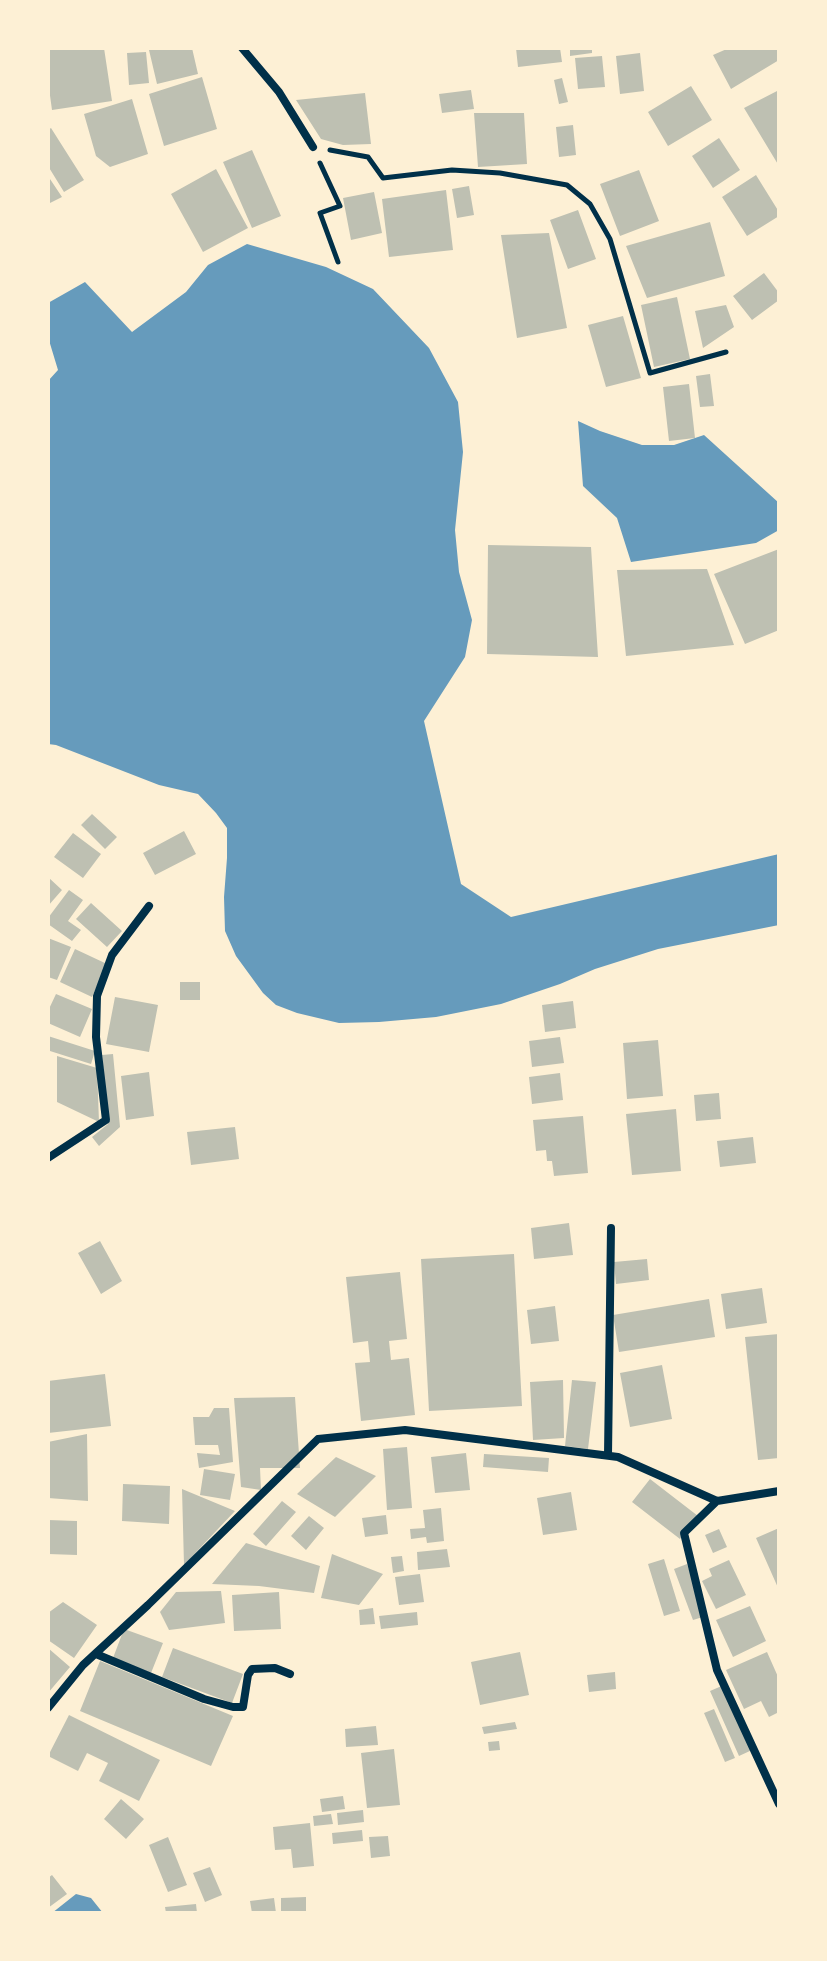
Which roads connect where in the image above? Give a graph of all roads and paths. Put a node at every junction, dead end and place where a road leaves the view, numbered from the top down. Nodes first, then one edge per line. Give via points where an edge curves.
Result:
1 (242, 48) edge
2 (313, 147) junction
3 (338, 262) dead end
4 (726, 352) dead end
5 (149, 906) dead end
6 (48, 1158) edge
7 (611, 1228) dead end
8 (608, 1455) junction
9 (779, 1491) edge
10 (717, 1501) junction
11 (96, 1654) junction
12 (290, 1674) dead end
13 (48, 1708) edge
14 (779, 1804) edge

1 - 2 street via 279,92
2 - 3 path via 340,206 320,213
2 - 4 path via 368,157 383,178 452,170 567,185 590,204 610,239 650,373
5 - 6 street via 112,955 97,996 106,1120
7 - 8 street
8 - 10 street
8 - 11 street via 405,1430 318,1439
9 - 10 street
10 - 14 street via 684,1533 717,1670
11 - 12 street via 233,1707 243,1707 252,1669
11 - 13 street

